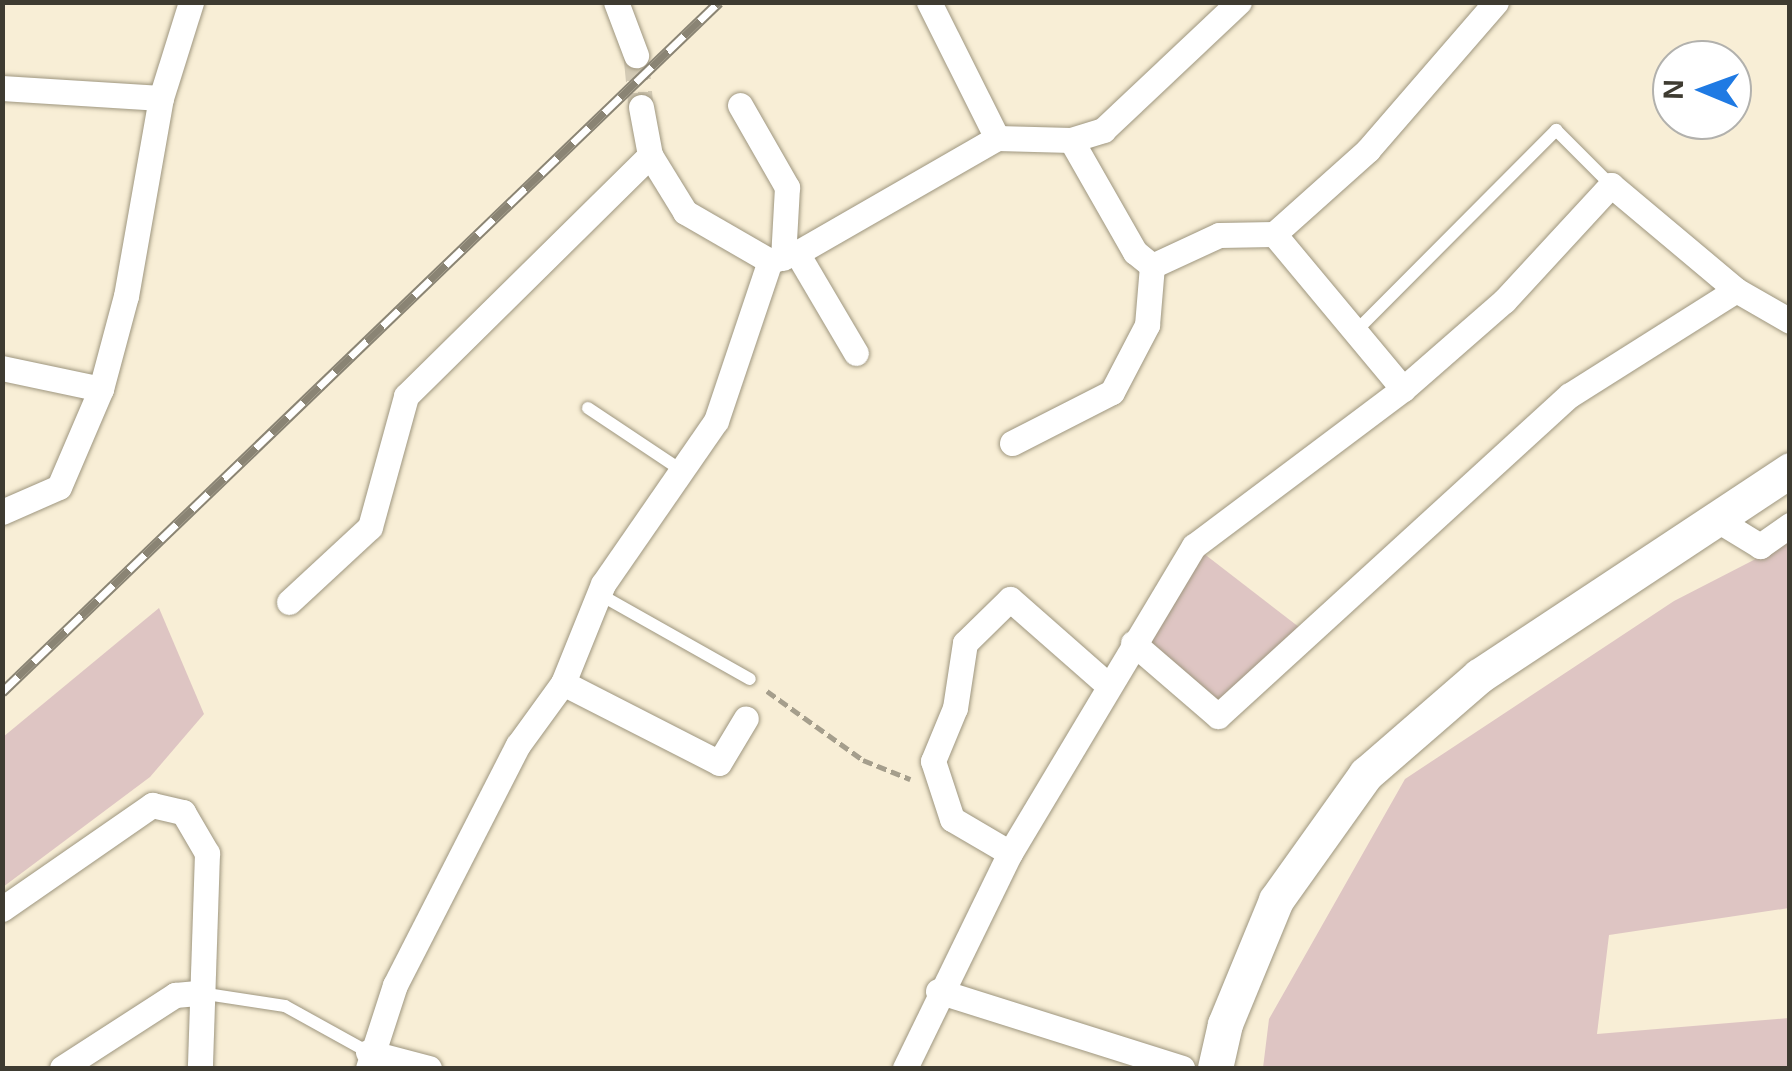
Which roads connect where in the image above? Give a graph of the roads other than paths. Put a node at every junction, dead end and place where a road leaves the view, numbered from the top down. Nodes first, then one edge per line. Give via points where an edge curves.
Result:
1 (191, 2) edge
2 (616, 2) edge
3 (929, 2) edge
4 (1240, 2) edge
5 (1496, 2) edge
6 (636, 55) tunnel mouth
7 (2, 88) edge
8 (161, 98) junction
9 (740, 105) dead end
10 (641, 107) tunnel mouth
11 (997, 138) junction
12 (1071, 140) junction
13 (650, 155) junction
14 (1611, 185) junction
15 (1274, 234) junction
16 (783, 257) junction
17 (1152, 266) junction
18 (1736, 290) junction
19 (1790, 322) edge
20 (1356, 331) junction
21 (856, 353) dead end
22 (2, 368) edge
23 (101, 389) junction
24 (1403, 389) junction
25 (588, 408) dead end
26 (1012, 443) dead end
27 (681, 470) junction
28 (1790, 470) edge
29 (2, 512) edge
30 (1716, 519) junction
31 (1790, 526) edge
32 (598, 594) junction
33 (288, 602) dead end
34 (1133, 643) junction
35 (750, 679) road end
36 (563, 683) junction
37 (1108, 685) junction
38 (746, 718) dead end
39 (1010, 853) junction
40 (2, 909) edge
41 (938, 991) junction
42 (200, 994) junction
43 (368, 1060) edge
44 (62, 1068) edge
45 (200, 1068) edge
46 (429, 1068) edge
47 (906, 1068) edge
48 (1182, 1068) edge
49 (1215, 1068) edge

1 - 8 street
2 - 6 street
3 - 11 street
4 - 12 street via 1104,130
5 - 15 street via 1368,150
7 - 8 street
8 - 23 street via 126,296
9 - 16 street via 787,187
10 - 13 street
11 - 12 street
11 - 16 street
12 - 17 street via 1135,252
13 - 16 street via 685,212
13 - 33 street via 406,396 370,527
14 - 18 street
14 - 20 lane via 1556,130
14 - 24 street via 1504,301
15 - 17 street via 1219,235
15 - 20 street
16 - 21 street
16 - 27 street via 716,422
17 - 26 street via 1146,325 1112,392
18 - 19 street
18 - 34 street via 1570,395 1218,716
20 - 24 street
22 - 23 street
23 - 29 street via 59,487
24 - 34 street via 1194,546
25 - 27 lane
27 - 32 street
28 - 30 street
30 - 31 street via 1760,546
30 - 49 street via 1444,701 1366,774 1276,900 1225,1024
32 - 35 lane
32 - 36 street
34 - 37 street
36 - 38 street via 718,763
36 - 43 street via 518,746 467,841
37 - 39 street
37 - 39 street via 1010,599 965,643 955,708 933,761 952,818
39 - 41 street
40 - 42 street via 152,806 183,812 207,853
41 - 47 street
41 - 48 street
42 - 43 lane via 286,1006
42 - 44 street via 175,994
42 - 45 street
43 - 46 street

